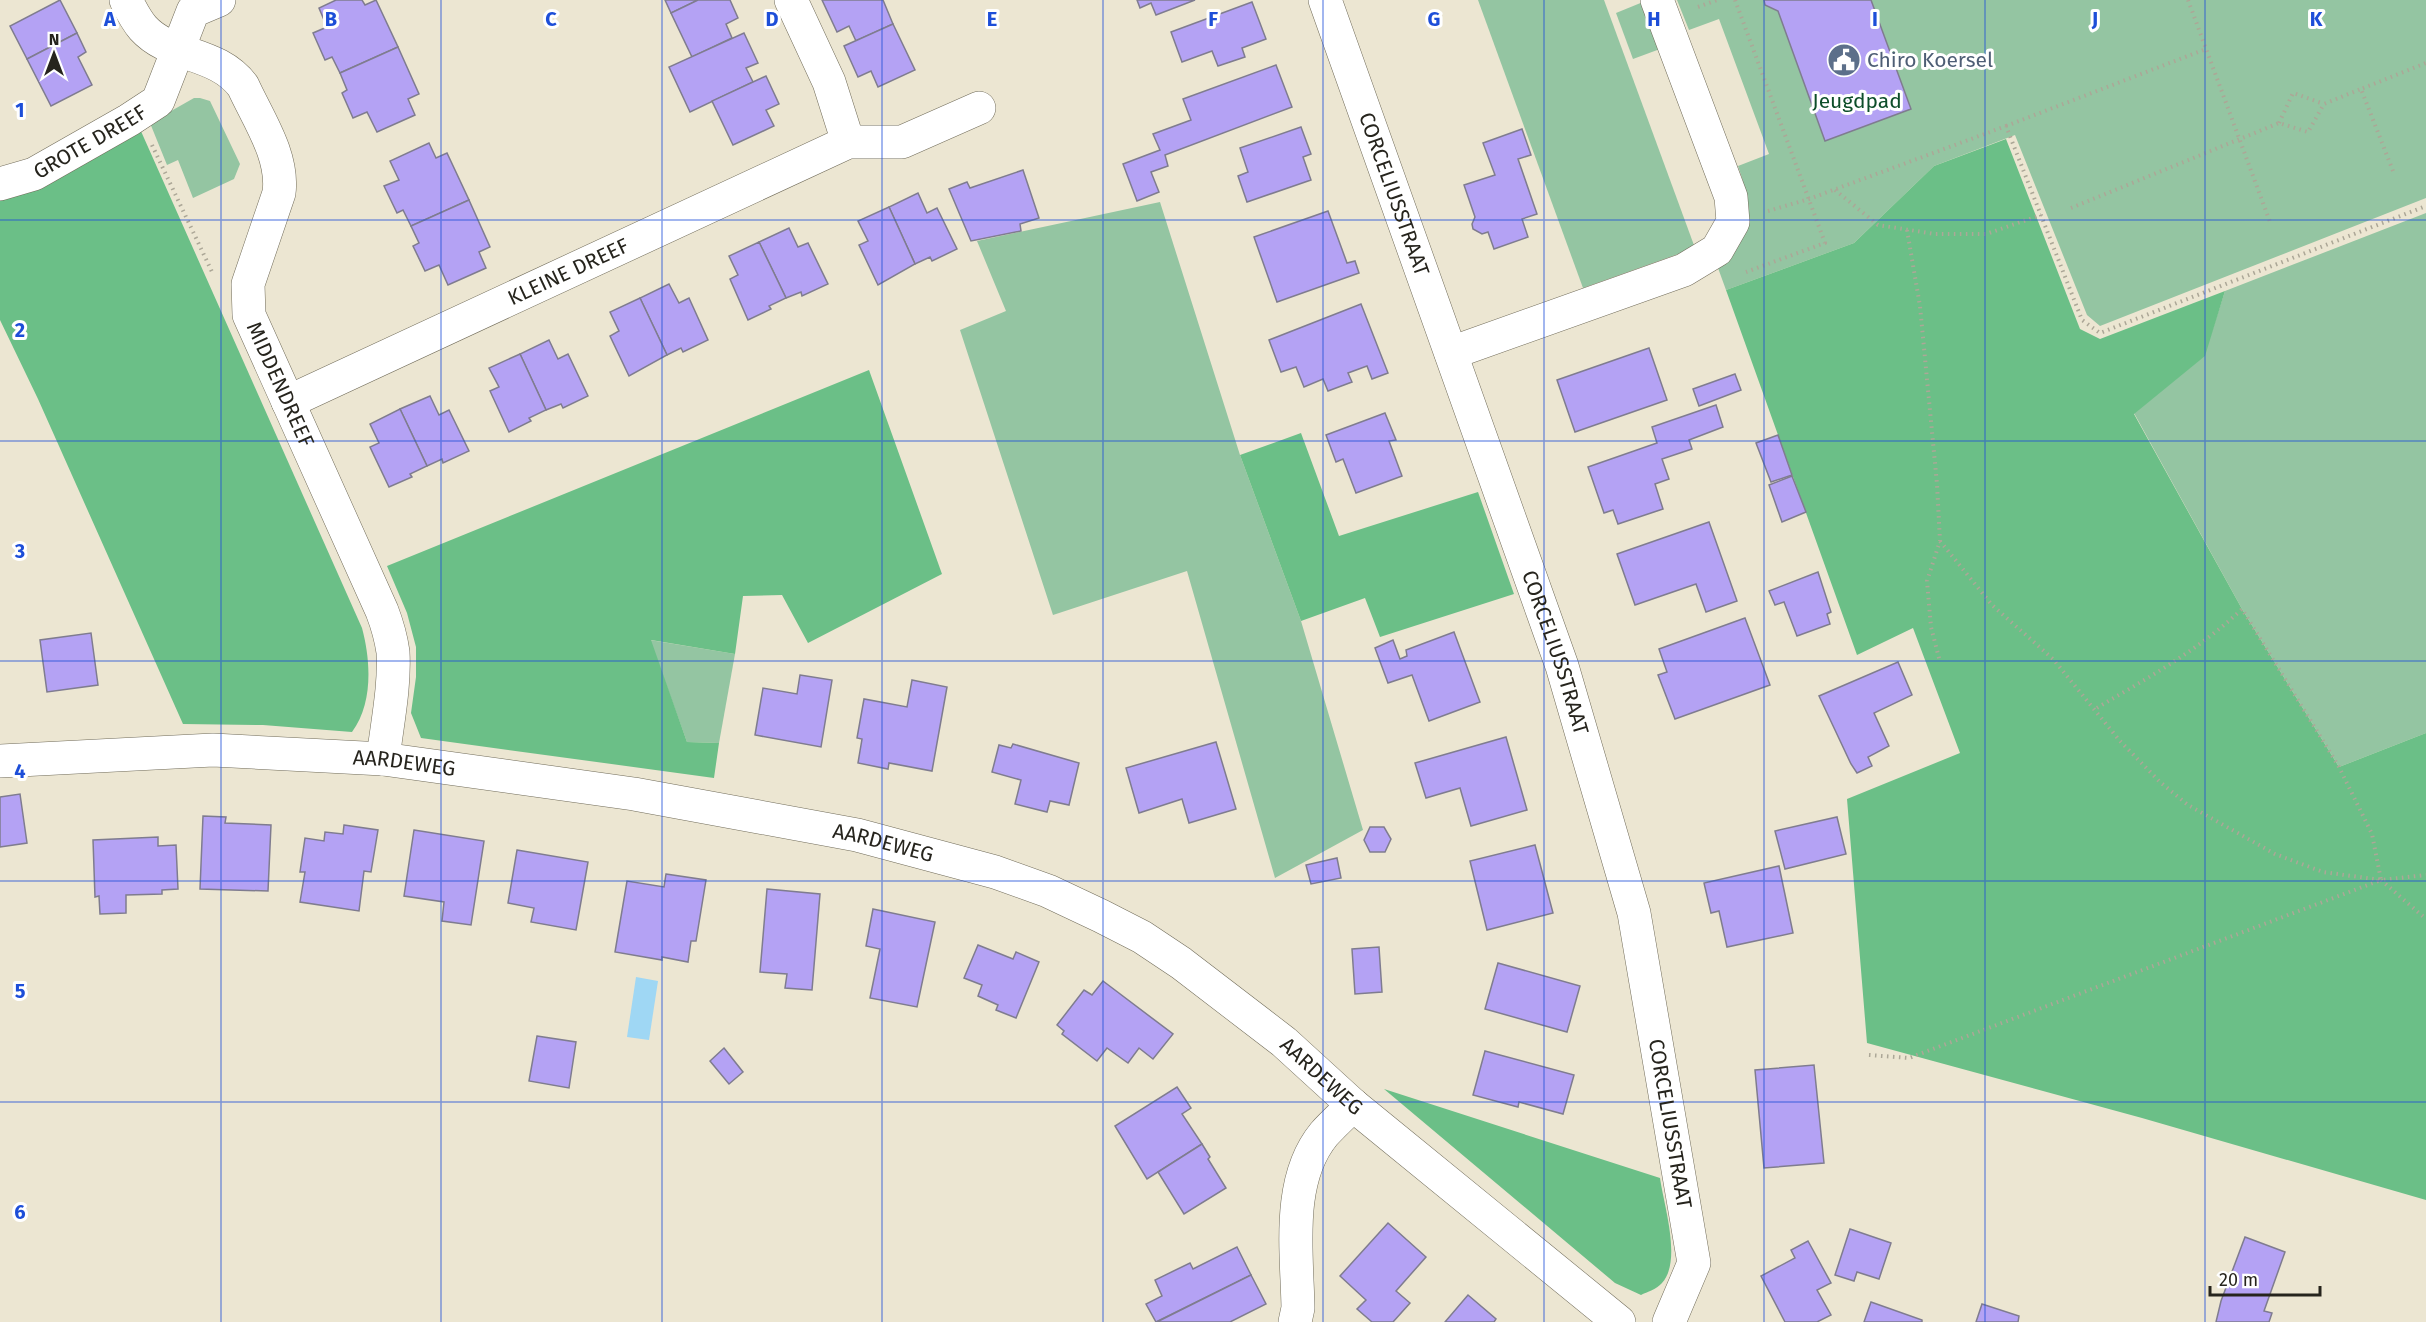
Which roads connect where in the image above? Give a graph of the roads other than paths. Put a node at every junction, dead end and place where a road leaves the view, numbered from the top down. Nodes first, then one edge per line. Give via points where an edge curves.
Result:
1 (126, 0) edge
2 (219, 0) edge
3 (791, 0) edge
4 (1325, 0) edge
5 (1657, 0) edge
6 (177, 48) junction
7 (980, 108) dead end
8 (848, 142) junction
9 (0, 184) edge
10 (1451, 353) junction
11 (288, 402) junction
12 (383, 759) junction
13 (0, 761) edge
14 (1353, 1105) junction
15 (1295, 1322) edge
16 (1618, 1322) edge
17 (1669, 1322) edge

1 - 6 street, MIDDENDREEF via 143,28
2 - 6 street via 193,11
3 - 8 street via 830,82
4 - 10 street, CORCELIUSSTRAAT
5 - 10 street via 1731,197 1733,222 1717,250 1684,270
6 - 9 street, GROTE DREEF via 158,101 34,174
6 - 11 street, MIDDENDREEF via 217,63 236,76 280,169 279,193 248,284 249,315
7 - 8 street, KLEINE DREEF via 902,142
8 - 11 street, KLEINE DREEF
10 - 17 street, CORCELIUSSTRAAT via 1562,666 1634,913 1694,1263
11 - 12 street, MIDDENDREEF via 389,632 393,674
12 - 13 street, AARDEWEG via 213,750
12 - 14 street, AARDEWEG via 634,795 857,836 1038,887 1142,937 1181,963 1284,1042
14 - 15 street via 1323,1135 1306,1165 1297,1193
14 - 16 street, AARDEWEG

